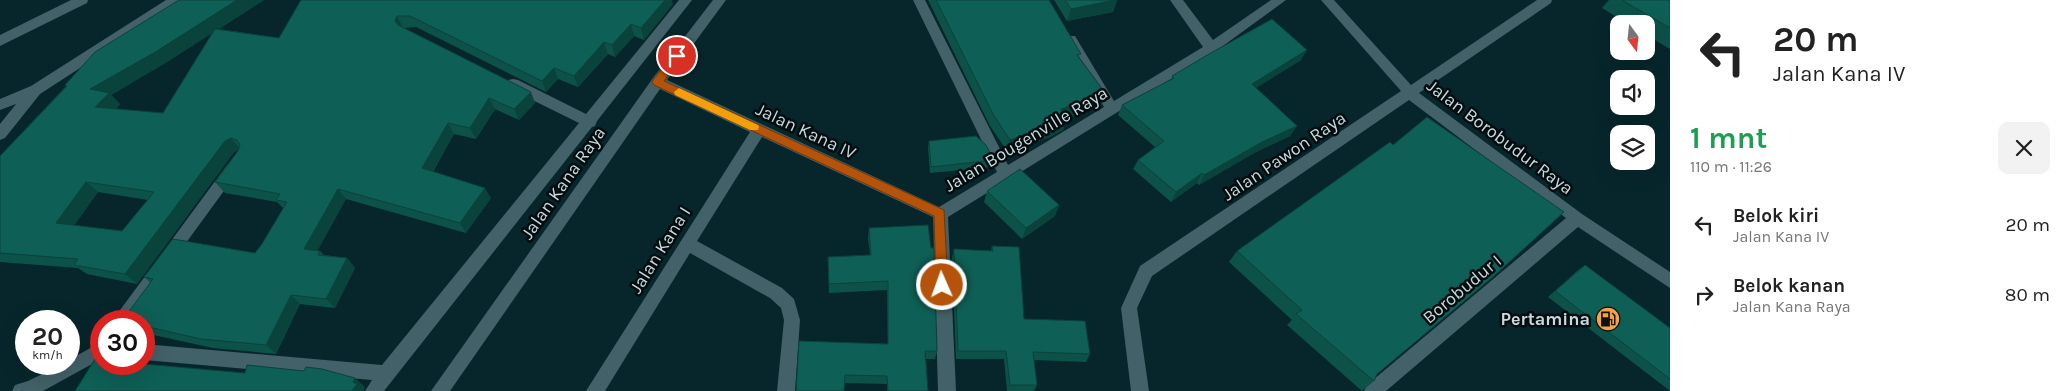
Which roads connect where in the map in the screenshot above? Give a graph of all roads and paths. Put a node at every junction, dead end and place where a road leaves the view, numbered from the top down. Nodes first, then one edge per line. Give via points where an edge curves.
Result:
1 (82, 0) edge
2 (175, 0) edge
3 (686, 0) edge
4 (720, 0) edge
5 (920, 0) edge
6 (1176, 0) edge
7 (1280, 0) edge
8 (1327, 0) edge
9 (1546, 0) edge
10 (1061, 25) edge
11 (0, 41) edge
12 (1210, 48) junction
13 (504, 79) edge
14 (658, 82) junction
15 (36, 90) junction
16 (1410, 93) junction
17 (0, 105) edge
18 (1112, 109) junction
19 (590, 122) junction
20 (759, 130) junction
21 (0, 134) edge
22 (241, 157) edge
23 (1005, 174) junction
24 (940, 214) junction
25 (1577, 218) junction
26 (688, 244) junction
27 (1670, 280) edge
28 (128, 310) edge
29 (155, 353) edge
30 (90, 355) edge
31 (386, 373) junction
32 (21, 391) edge
33 (374, 391) edge
34 (440, 391) edge
35 (595, 391) edge
36 (786, 391) edge
37 (947, 391) edge
38 (1140, 391) edge
39 (1373, 391) edge

1 - 11 street
2 - 15 street
3 - 19 street
4 - 14 street, Jalan Kana Raya
5 - 23 street
6 - 12 street
7 - 12 street, Jalan Bougenville Raya
8 - 16 street, Jalan Borobudur Raya
9 - 16 street, Jalan Pawon Raya
10 - 18 street
12 - 18 street, Jalan Bougenville Raya
13 - 19 street
14 - 20 street, Jalan Kana IV
14 - 34 street, Jalan Kana Raya
15 - 17 street
15 - 21 street
16 - 25 street, Jalan Borobudur Raya
16 - 38 street, Jalan Pawon Raya via 1146,271 1129,308
18 - 23 street, Jalan Bougenville Raya
19 - 31 street
20 - 24 street, Jalan Kana IV
20 - 26 street, Jalan Kana I
22 - 28 street
23 - 24 street, Jalan Bougenville Raya
24 - 37 street, Jalan Bougenville Raya
25 - 27 street, Jalan Borobudur Raya
25 - 39 street, Borobudur I
26 - 35 street, Jalan Kana I
26 - 36 street via 776,293 788,304 792,320
29 - 31 street
30 - 32 street via 64,372
31 - 33 street

